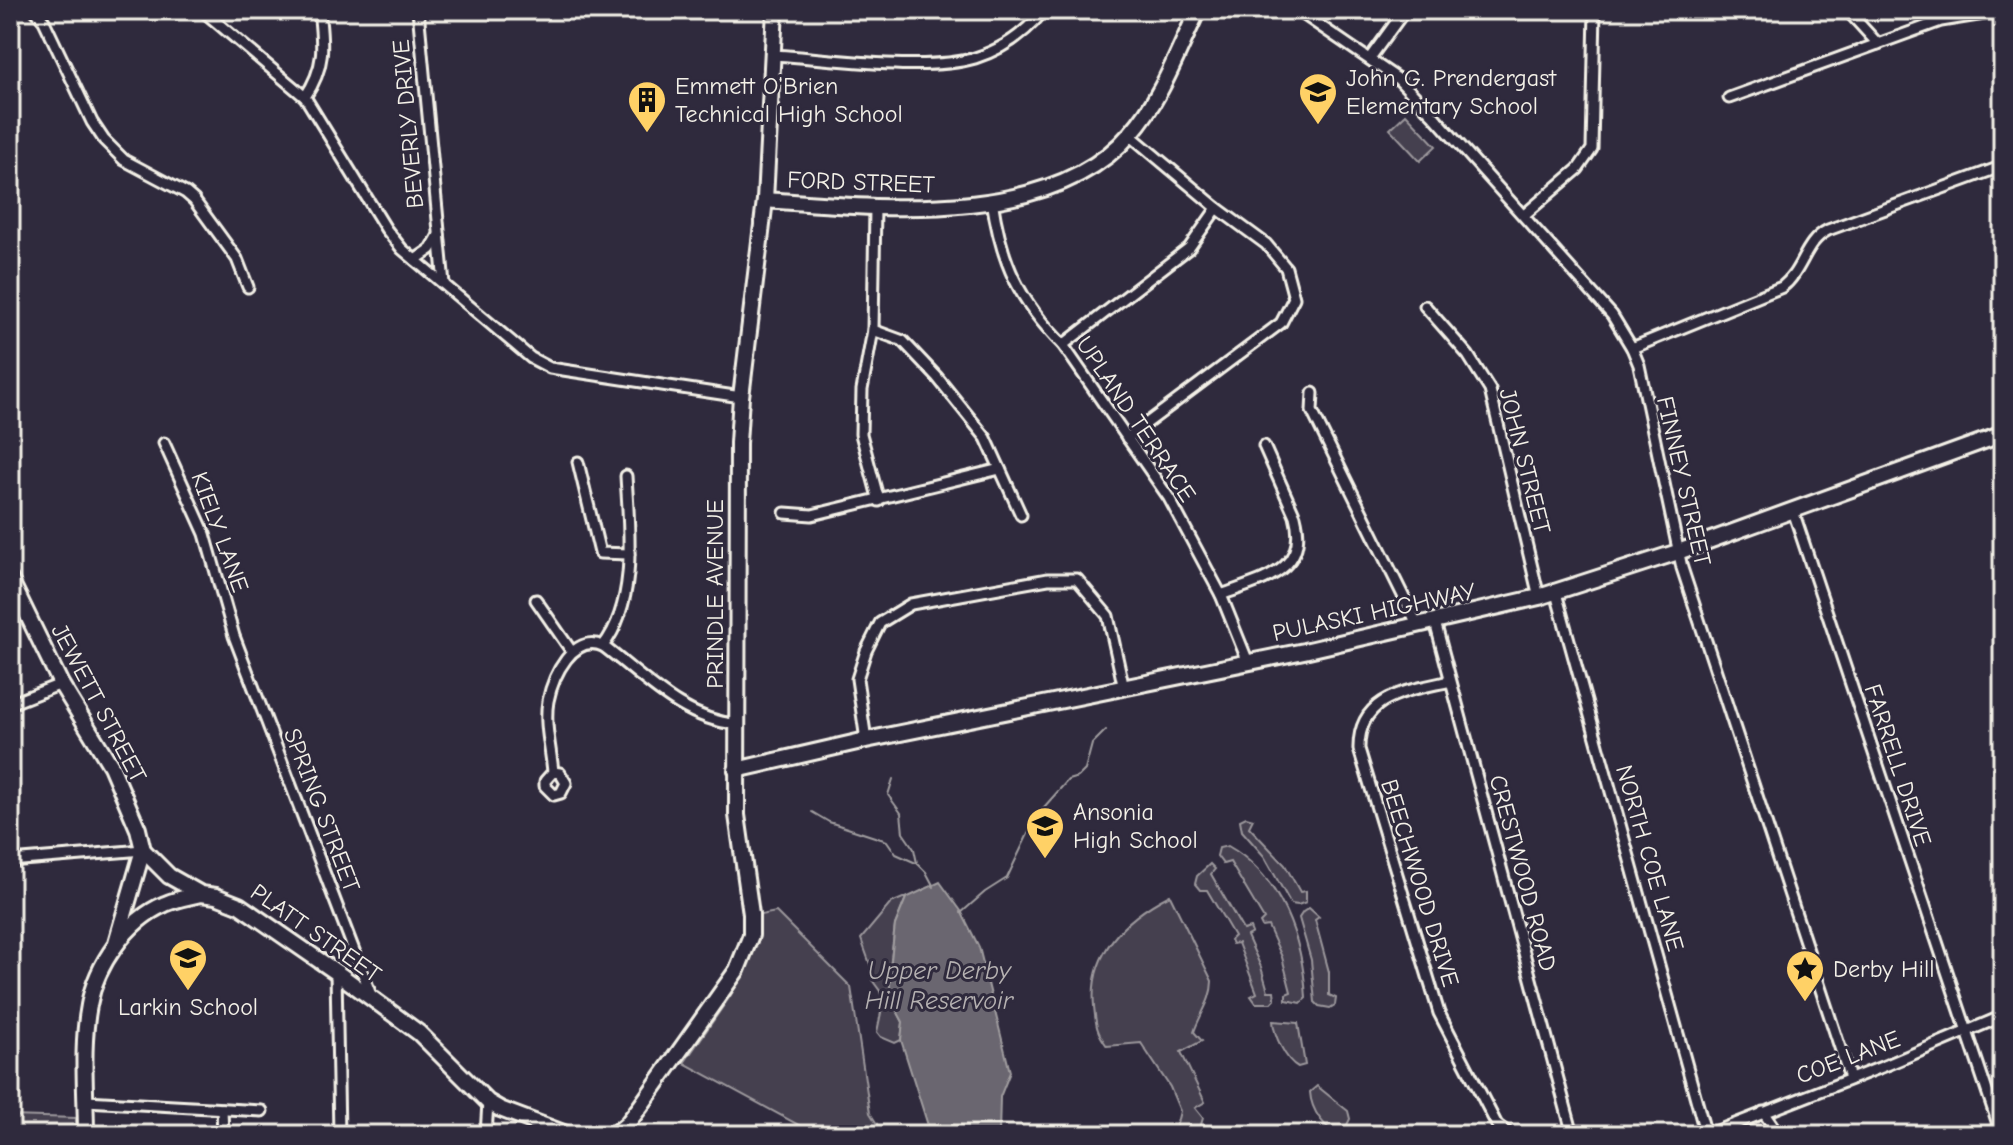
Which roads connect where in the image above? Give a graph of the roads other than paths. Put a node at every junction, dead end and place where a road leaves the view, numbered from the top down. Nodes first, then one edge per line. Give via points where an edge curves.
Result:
1 (35, 10) edge
2 (319, 10) edge
3 (418, 10) edge
4 (775, 10) edge
5 (1044, 10) edge
6 (1198, 10) edge
7 (1297, 10) edge
8 (1405, 10) edge
9 (1595, 10) edge
10 (1847, 10) edge
11 (2003, 11) edge
12 (207, 12) edge
13 (1878, 44) junction
14 (773, 55) junction
15 (1370, 58) junction
16 (305, 97) junction
17 (1729, 98) dead end
18 (1130, 135) junction
19 (2003, 166) edge
20 (765, 200) junction
21 (992, 200) junction
22 (875, 208) junction
23 (1217, 208) junction
24 (1524, 215) junction
25 (439, 235) junction
26 (415, 260) junction
27 (444, 284) junction
28 (248, 287) dead end
29 (1425, 306) dead end
30 (873, 330) junction
31 (1063, 345) junction
32 (1632, 348) junction
33 (1313, 393) dead end
34 (741, 397) junction
35 (2003, 434) edge
36 (1127, 438) junction
37 (164, 443) dead end
38 (1264, 446) dead end
39 (578, 462) dead end
40 (1000, 469) junction
41 (626, 476) dead end
42 (879, 501) junction
43 (1793, 511) junction
44 (785, 513) dead end
45 (1021, 515) dead end
46 (1678, 552) junction
47 (629, 554) junction
48 (10, 579) edge
49 (1556, 593) junction
50 (1221, 595) junction
51 (1539, 597) junction
52 (536, 600) dead end
53 (1435, 622) junction
54 (1418, 626) junction
55 (234, 636) joint
56 (603, 646) junction
57 (572, 652) junction
58 (1248, 662) junction
59 (1450, 681) junction
60 (61, 684) junction
61 (1124, 689) junction
62 (10, 704) edge
63 (736, 724) junction
64 (866, 740) junction
65 (736, 770) junction
66 (553, 772) dead end
67 (143, 850) junction
68 (10, 861) edge
69 (201, 894) junction
70 (115, 946) junction
71 (336, 972) junction
72 (372, 999) junction
73 (2003, 1016) edge
74 (1965, 1031) junction
75 (1850, 1078) junction
76 (86, 1101) junction
77 (488, 1102) junction
78 (222, 1109) junction
79 (262, 1111) dead end
80 (1763, 1112) junction
81 (86, 1135) edge
82 (223, 1135) edge
83 (339, 1135) edge
84 (486, 1135) edge
85 (569, 1135) edge
86 (614, 1135) edge
87 (1511, 1135) edge
88 (1573, 1135) edge
89 (1707, 1135) edge
90 (1779, 1135) edge
91 (1998, 1135) edge

1 - 28 street via 104,140 124,160 194,200 237,259
2 - 16 street via 323,51 316,81
3 - 25 street, BEVERLY DRIVE
4 - 14 main road, PRINDLE AVENUE
5 - 14 street via 1014,40 951,62
6 - 18 main road, FORD STREET via 1164,83
7 - 15 street, FINNEY STREET
8 - 15 street
9 - 24 street via 1592,149 1578,169
10 - 13 street
11 - 13 street via 1941,21
12 - 16 street
13 - 17 street
14 - 20 main road, PRINDLE AVENUE
15 - 24 street, FINNEY STREET via 1398,79
16 - 26 street via 386,229
18 - 21 main road, FORD STREET via 1098,163 1060,183
18 - 23 street
19 - 32 street via 1828,230 1810,245 1782,287
20 - 22 main road, FORD STREET
20 - 34 main road, PRINDLE AVENUE
21 - 22 main road, FORD STREET
21 - 31 street, UPLAND TERRACE via 998,241 1025,300
22 - 30 street
23 - 31 street via 1189,248
23 - 36 street via 1266,244 1286,268 1294,298 1281,323
24 - 32 street, FINNEY STREET via 1612,315
25 - 26 street, BEVERLY DRIVE
25 - 27 street, BEVERLY DRIVE
26 - 27 street
27 - 34 street via 550,368
29 - 51 street, JOHN STREET via 1468,355 1490,390
30 - 40 street via 903,341 937,377 986,438
30 - 42 street via 862,390 861,434
31 - 36 street, UPLAND TERRACE
32 - 46 street, FINNEY STREET
33 - 54 street via 1312,411
34 - 63 main road, PRINDLE AVENUE
35 - 43 main road, PULASKI HIGHWAY
36 - 50 street, UPLAND TERRACE via 1169,498
37 - 55 street, KIELY LANE via 205,534
38 - 50 street via 1299,528 1297,552 1275,574
39 - 47 street via 600,553
40 - 42 street
40 - 45 street
41 - 47 street
42 - 44 street via 812,515
43 - 46 main road, PULASKI HIGHWAY
43 - 74 street, FARRELL DRIVE
46 - 49 main road, PULASKI HIGHWAY
46 - 75 street, FINNEY STREET
47 - 56 street via 624,596
48 - 60 main road, JEWETT STREET
49 - 51 main road, PULASKI HIGHWAY
49 - 89 street, NORTH COE LANE
50 - 58 street, UPLAND TERRACE
51 - 53 main road, PULASKI HIGHWAY
52 - 57 street
53 - 54 main road, PULASKI HIGHWAY
53 - 59 street, CRESTWOOD ROAD
54 - 58 main road, PULASKI HIGHWAY
55 - 72 street, SPRING STREET
56 - 57 street via 593,642
56 - 63 street via 679,706
57 - 66 street via 548,701
58 - 61 main road, PULASKI HIGHWAY
59 - 87 street, BEECHWOOD DRIVE via 1396,693 1379,704 1364,719 1359,749 1439,1013 1497,1125
59 - 88 street, CRESTWOOD ROAD
60 - 62 street
60 - 67 main road, JEWETT STREET via 111,766
61 - 64 main road, PULASKI HIGHWAY
61 - 64 street via 1108,616 1077,579 1048,579 911,604 880,623 866,651 857,679
63 - 65 main road, PRINDLE AVENUE
64 - 65 main road, PULASKI HIGHWAY
65 - 86 main road, PRINDLE AVENUE via 751,914 749,943 723,991 634,1116
67 - 68 street
67 - 69 main road, PLATT STREET via 161,870
67 - 70 main road
69 - 70 main road via 157,908
69 - 71 main road, PLATT STREET via 239,905
70 - 76 main road via 96,979 89,1005
71 - 72 main road, PLATT STREET
71 - 83 street
72 - 77 main road, PLATT STREET via 431,1043
73 - 74 street, COE LANE
74 - 75 street, COE LANE
74 - 91 street, FARRELL DRIVE
75 - 80 street, COE LANE
76 - 78 street
76 - 81 main road
77 - 84 street
77 - 85 main road, PLATT STREET
78 - 79 street
78 - 82 street
80 - 89 street, COE LANE
80 - 90 street

